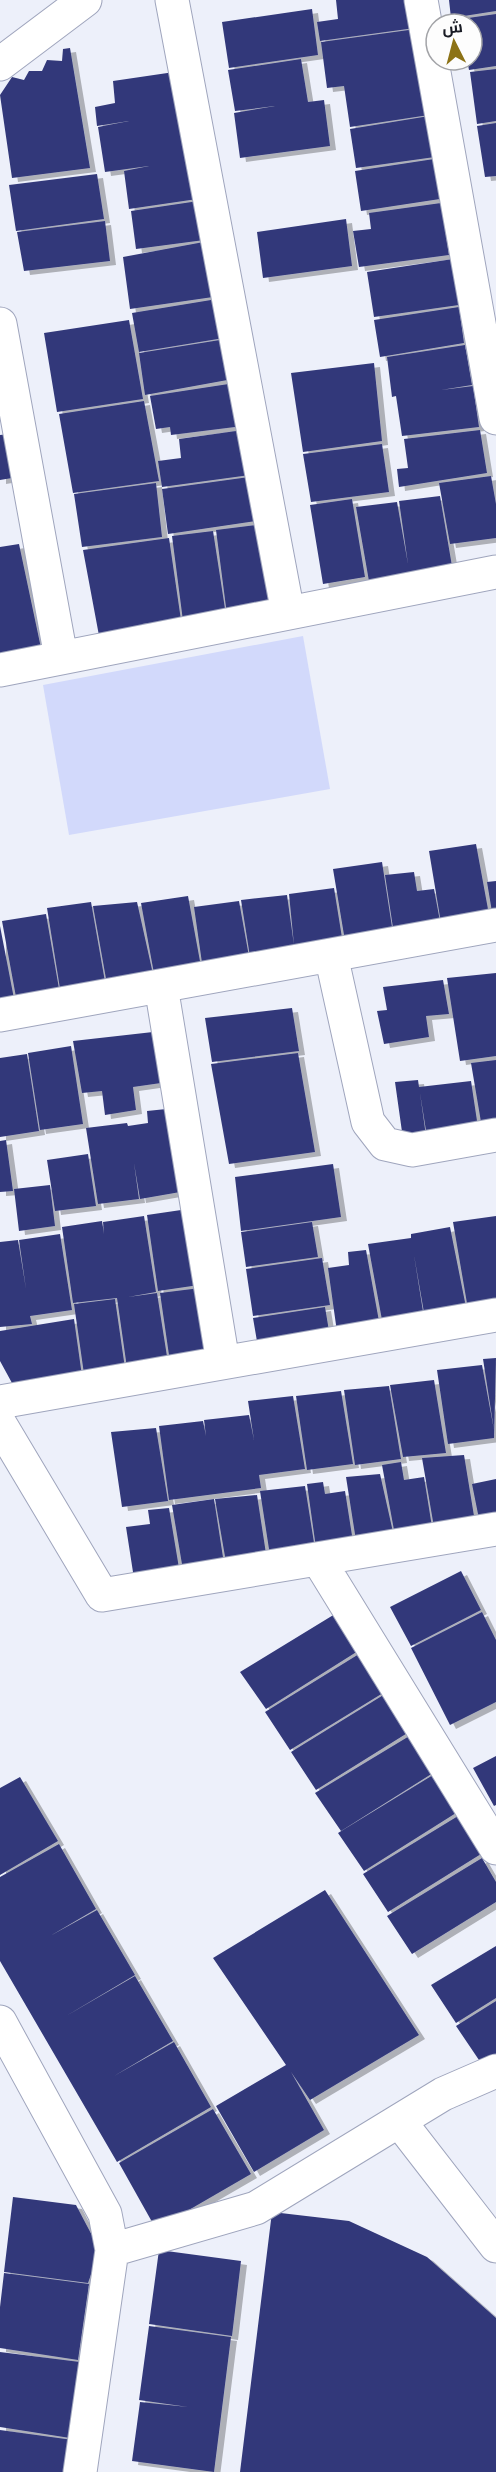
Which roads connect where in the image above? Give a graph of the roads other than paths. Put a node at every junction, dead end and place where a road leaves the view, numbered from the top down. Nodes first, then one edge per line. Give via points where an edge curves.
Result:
1 (85, 0) edge
2 (172, 0) edge
3 (421, 0) edge
4 (0, 64) edge
5 (0, 324) edge
6 (3, 358) edge
7 (496, 418) edge
8 (496, 572) edge
9 (288, 613) junction
10 (61, 657) junction
11 (0, 670) edge
12 (496, 925) edge
13 (331, 955) junction
14 (160, 986) junction
15 (0, 1016) edge
16 (496, 1135) edge
17 (496, 1315) edge
18 (223, 1362) junction
19 (0, 1402) edge
20 (0, 1424) edge
21 (496, 1529) edge
22 (318, 1559) junction
23 (496, 1848) edge
24 (0, 2022) edge
25 (496, 2071) edge
26 (400, 2122) junction
27 (496, 2246) edge
28 (112, 2250) junction
29 (80, 2472) edge

1 - 4 street
2 - 9 street
3 - 7 street
5 - 6 street
6 - 10 street
8 - 9 street
9 - 10 street
10 - 11 street
12 - 13 street
13 - 14 street
13 - 16 street via 368,1122 385,1143 412,1150
14 - 15 street
14 - 18 street
17 - 18 street
18 - 19 street
20 - 22 street via 102,1594
21 - 22 street
22 - 23 street
24 - 28 street via 105,2214
25 - 26 street via 443,2094
26 - 27 street
26 - 28 street via 256,2208
28 - 29 street

